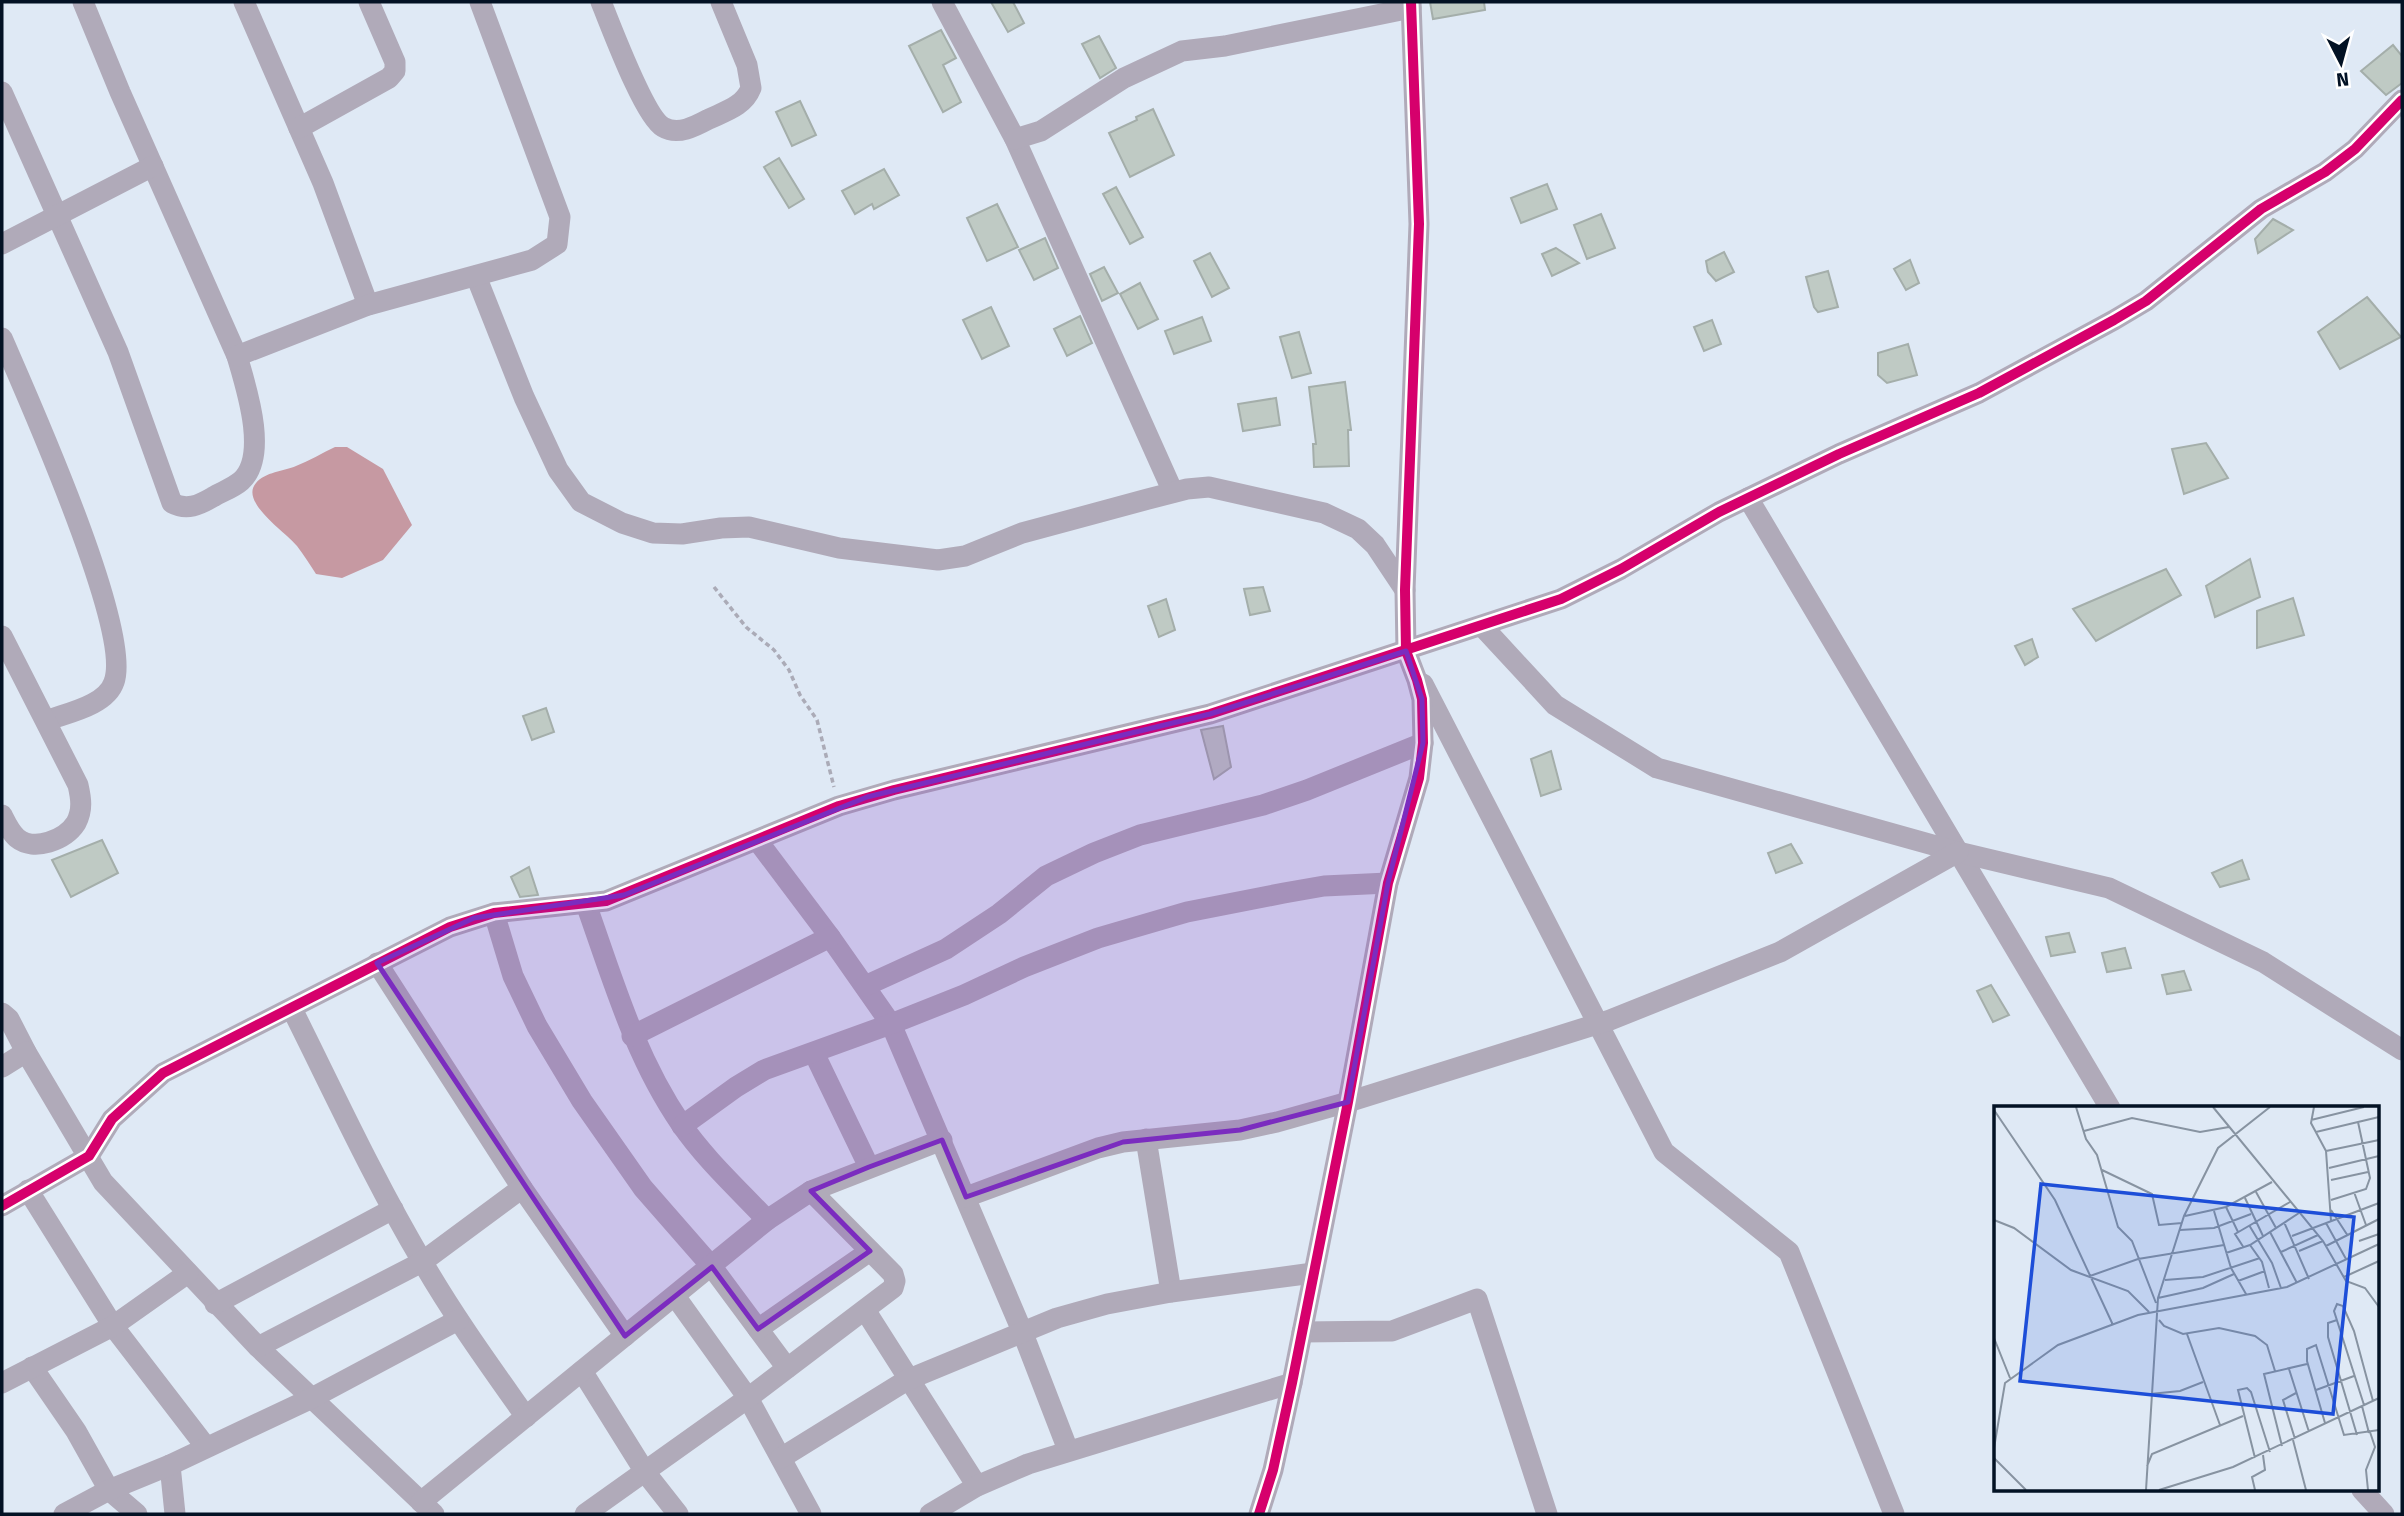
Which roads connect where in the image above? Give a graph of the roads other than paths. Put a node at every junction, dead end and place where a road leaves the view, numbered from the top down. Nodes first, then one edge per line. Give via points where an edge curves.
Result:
1 (83, 2) edge
2 (244, 2) edge
3 (369, 2) edge
4 (480, 2) edge
5 (601, 2) edge
6 (721, 2) edge
7 (942, 2) edge
8 (1411, 5) edge
9 (2, 92) edge
10 (2402, 100) edge
11 (299, 128) junction
12 (1015, 139) junction
13 (153, 166) junction
14 (58, 217) junction
15 (2, 244) edge
16 (476, 276) junction
17 (368, 305) junction
18 (2, 338) edge
19 (237, 356) junction
20 (1173, 492) junction
21 (1748, 498) junction
22 (1405, 590) junction
23 (1482, 626) junction
24 (2, 636) edge
25 (1406, 651) junction
26 (46, 721) junction
27 (1423, 743) junction
28 (2, 815) edge
29 (757, 840) junction
30 (1958, 852) junction
31 (1388, 883) junction
32 (586, 904) junction
33 (494, 913) junction
34 (830, 937) junction
35 (377, 963) junction
36 (865, 986) junction
37 (292, 1009) junction
38 (2, 1013) edge
39 (891, 1024) junction
40 (1599, 1024) junction
41 (632, 1036) junction
42 (2402, 1050) edge
43 (26, 1052) junction
44 (814, 1053) junction
45 (2, 1067) edge
46 (1348, 1102) junction
47 (2109, 1106) edge
48 (682, 1126) junction
49 (1146, 1139) junction
50 (942, 1140) junction
51 (89, 1156) junction
52 (869, 1167) junction
53 (522, 1188) junction
54 (28, 1190) junction
55 (811, 1191) junction
56 (966, 1197) junction
57 (2, 1206) edge
58 (393, 1209) junction
59 (767, 1220) junction
60 (870, 1251) junction
61 (422, 1262) junction
62 (712, 1267) junction
63 (187, 1273) junction
64 (1313, 1273) junction
65 (1171, 1292) junction
66 (675, 1296) junction
67 (215, 1304) junction
68 (865, 1310) junction
69 (458, 1320) junction
70 (113, 1326) junction
71 (758, 1329) junction
72 (1022, 1331) junction
73 (1302, 1332) junction
74 (625, 1336) junction
75 (258, 1347) junction
76 (32, 1367) junction
77 (787, 1368) junction
78 (582, 1371) junction
79 (907, 1380) junction
80 (2, 1383) edge
81 (1292, 1383) junction
82 (748, 1398) junction
83 (310, 1399) junction
84 (526, 1418) junction
85 (206, 1447) junction
86 (1068, 1450) junction
87 (781, 1458) junction
88 (170, 1465) junction
89 (645, 1472) junction
90 (977, 1486) junction
91 (108, 1490) junction
92 (2364, 1492) edge
93 (427, 1508) edge
94 (64, 1514) edge
95 (137, 1514) edge
96 (175, 1514) edge
97 (585, 1514) edge
98 (678, 1514) edge
99 (811, 1514) edge
100 (930, 1514) edge
101 (1259, 1514) edge
102 (1547, 1514) edge
103 (1894, 1514) edge
104 (2384, 1514) edge

1 - 13 street
2 - 11 street
3 - 11 street via 396,62 395,71
4 - 16 street via 560,217 557,244 532,260
5 - 6 street via 644,101 661,127 673,131 689,129 742,103 751,88 747,65
7 - 12 street
8 - 12 street via 1225,46 1182,51 1124,78 1041,131
8 - 22 street via 1419,224
9 - 14 street
10 - 21 street via 2355,149 2261,209 2146,301 1979,393
11 - 17 street
12 - 20 street
13 - 14 street
13 - 19 street
14 - 15 street
14 - 19 street via 118,352 172,503 179,507 200,504 241,481 249,469 254,435
16 - 17 street
16 - 20 street via 558,470 581,502 653,533 749,527 839,548 938,560 965,556 1022,533
17 - 19 street
18 - 26 street via 99,582 116,653 114,683 108,692
20 - 22 street via 1209,487 1324,513 1367,537
21 - 23 street via 1594,584
21 - 30 street
22 - 25 street
23 - 25 street
23 - 30 street via 1555,705 1657,768
24 - 26 street
25 - 27 street via 1422,699
25 - 29 street via 1210,714 839,806
25 - 40 street
26 - 28 street via 78,785 82,803 76,823 61,838 28,844
27 - 31 street via 1419,778
27 - 36 street via 1307,790 1140,835 1094,853 1046,876 999,915 946,949
29 - 32 street via 624,895
29 - 34 street
30 - 40 street via 1780,952
30 - 42 street via 2109,888 2263,962
30 - 47 street
31 - 39 street via 1324,886 1187,912 1098,938
31 - 46 street
32 - 33 street
32 - 41 street
33 - 35 street via 450,927
33 - 62 street via 513,976 582,1101 643,1188
34 - 36 street
34 - 41 street
35 - 37 street
35 - 53 street
36 - 39 street
37 - 51 street via 163,1073 112,1119
37 - 58 street
38 - 43 street
39 - 44 street
39 - 50 street
40 - 46 street
40 - 103 street via 1664,1152 1789,1252
41 - 48 street
43 - 45 street
43 - 51 street
44 - 48 street via 764,1070
44 - 52 street
46 - 49 street via 1240,1130
46 - 64 street
48 - 59 street
49 - 56 street via 1098,1148
49 - 65 street
50 - 52 street
50 - 56 street
51 - 54 street
51 - 63 street via 103,1182
52 - 55 street
53 - 61 street
53 - 74 street
54 - 57 street
54 - 70 street
55 - 59 street
55 - 60 street
56 - 72 street
58 - 61 street
58 - 67 street
59 - 62 street
60 - 68 street via 895,1281 887,1294
60 - 71 street
61 - 69 street
61 - 75 street
62 - 66 street
62 - 71 street
63 - 67 street
63 - 70 street
64 - 65 street
64 - 73 street
65 - 72 street via 1107,1304
66 - 74 street
66 - 82 street
67 - 75 street
68 - 77 street
68 - 79 street
69 - 83 street
69 - 84 street
70 - 76 street
70 - 85 street
71 - 77 street
72 - 79 street
72 - 86 street
73 - 81 street
73 - 102 street via 1392,1331 1477,1299
74 - 78 street
75 - 83 street
76 - 80 street
76 - 91 street via 76,1431
77 - 82 street
78 - 84 street
78 - 89 street
79 - 87 street
79 - 90 street
81 - 86 street
81 - 101 street
82 - 87 street
82 - 89 street
83 - 85 street
83 - 93 street
84 - 93 street
85 - 88 street
86 - 90 street
87 - 99 street
88 - 91 street
88 - 96 street
89 - 97 street
89 - 98 street
90 - 100 street
91 - 94 street
91 - 95 street
92 - 104 street

